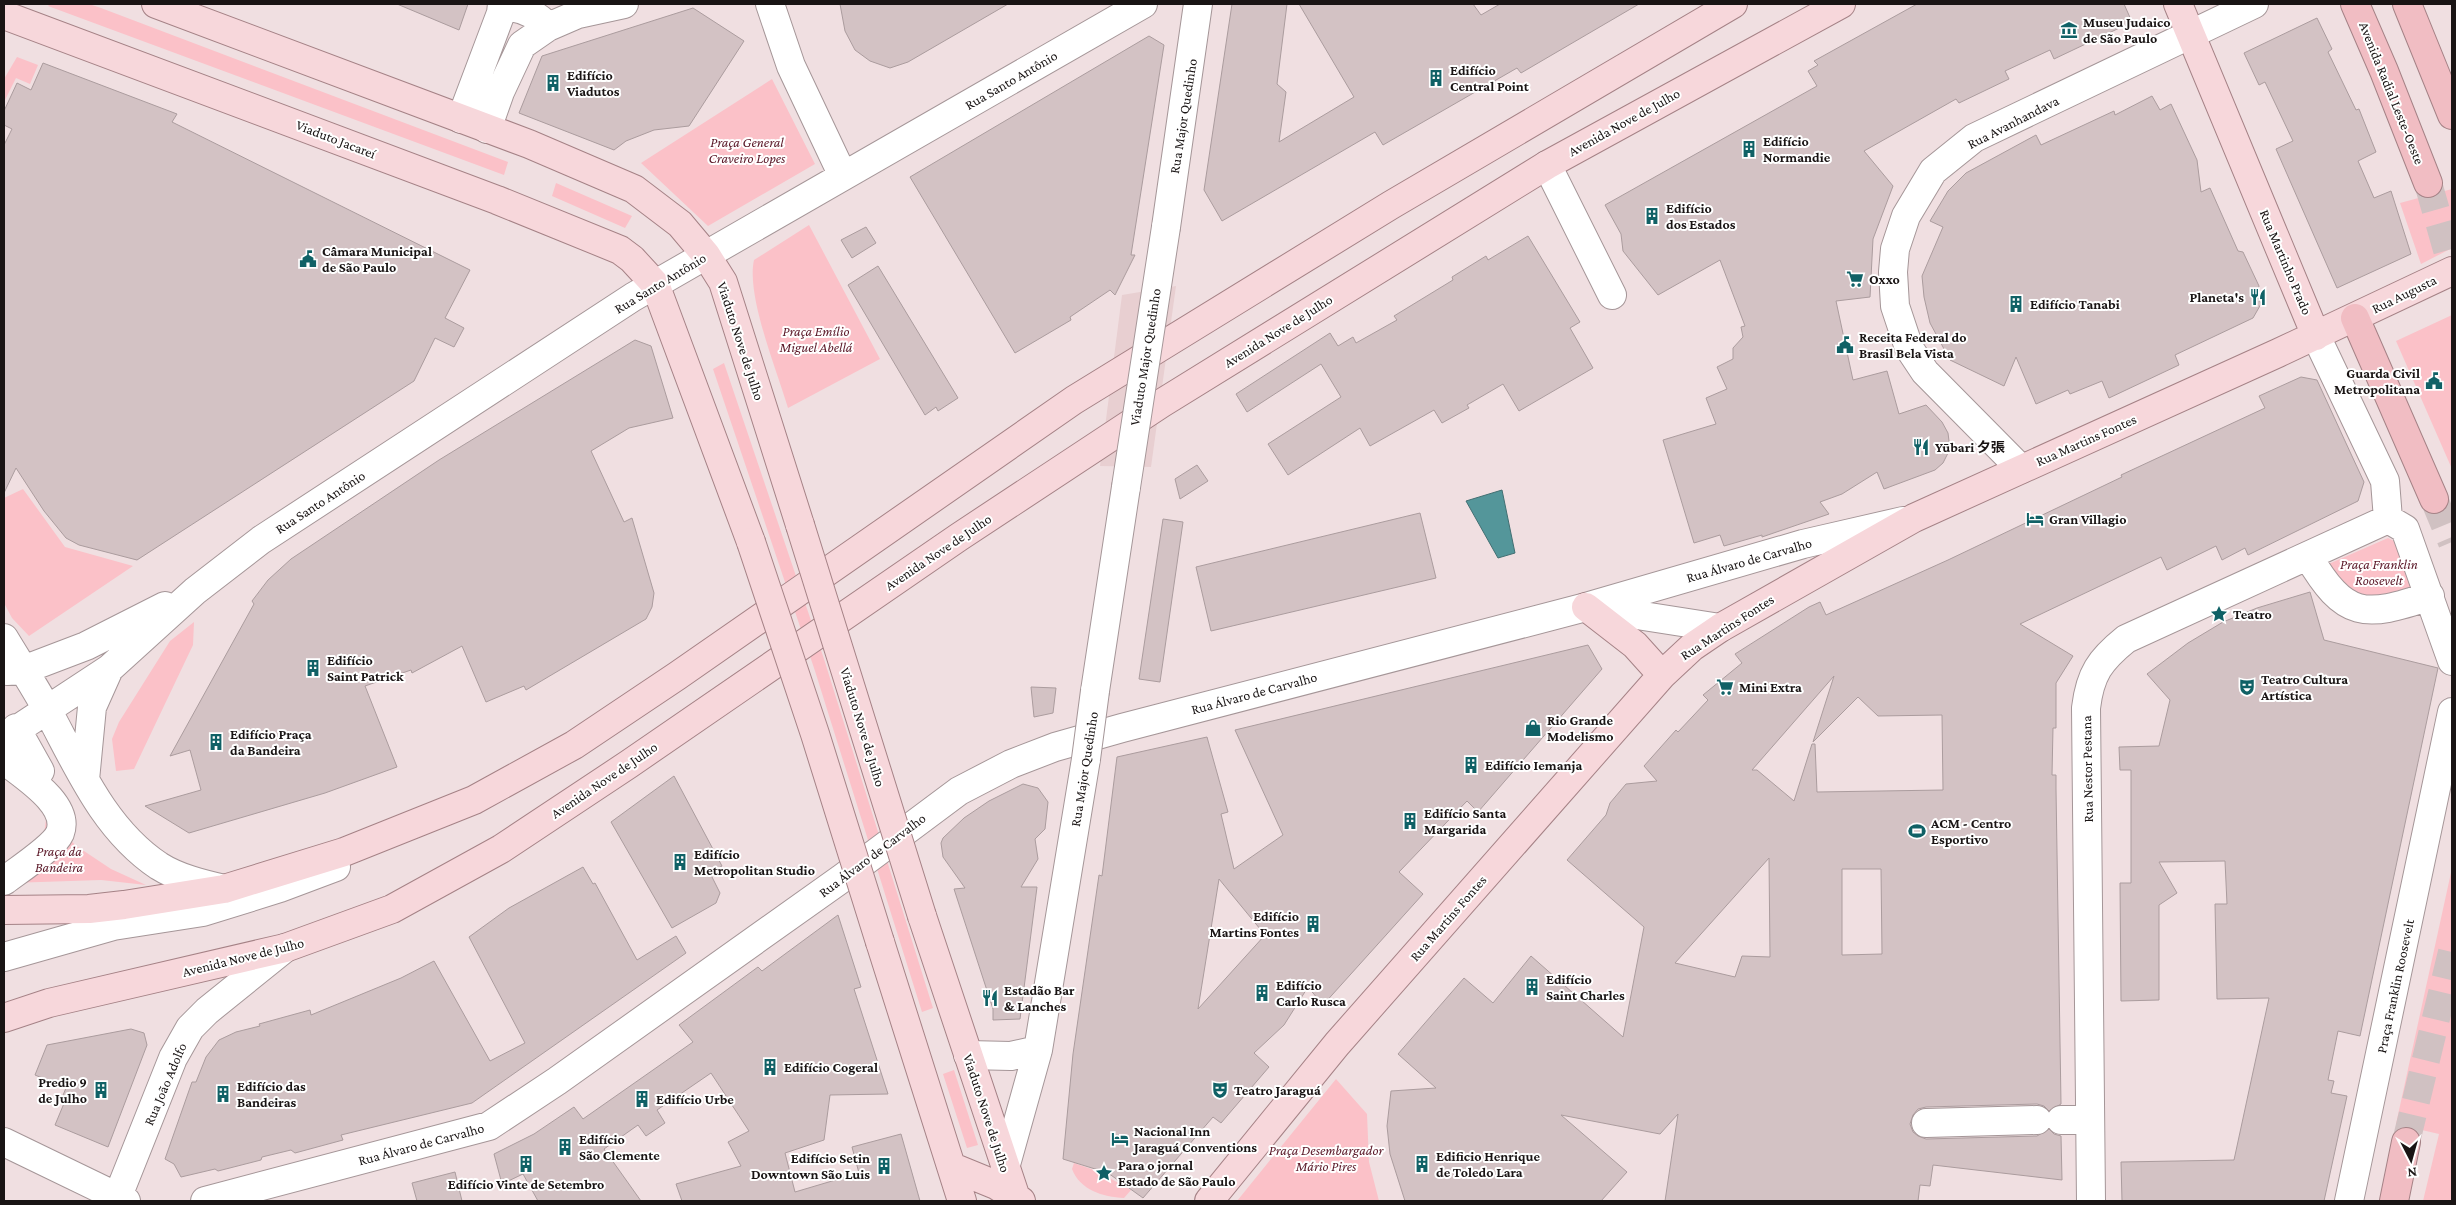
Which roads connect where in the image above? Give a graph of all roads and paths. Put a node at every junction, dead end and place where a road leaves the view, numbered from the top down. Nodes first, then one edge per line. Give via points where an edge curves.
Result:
1 (156, 4) edge
2 (624, 4) edge
3 (770, 4) edge
4 (1143, 4) edge
5 (1198, 4) edge
6 (1733, 4) edge
7 (1841, 4) edge
8 (2178, 4) edge
9 (2254, 4) edge
10 (2355, 4) edge
11 (2407, 4) edge
12 (502, 5) edge
13 (4, 15) edge
14 (548, 28) junction
15 (2192, 34) junction
16 (474, 81) junction
17 (500, 92) junction
18 (2452, 115) edge
19 (461, 119) junction
20 (487, 128) junction
21 (1547, 165) junction
22 (843, 176) junction
23 (2428, 183) tunnel mouth
24 (1166, 227) joint
25 (706, 255) junction
26 (2452, 271) edge
27 (655, 284) junction
28 (1612, 295) dead end
29 (2355, 318) junction
30 (2316, 336) junction
31 (2021, 470) junction
32 (1126, 487) joint
33 (2434, 499) tunnel mouth
34 (1914, 518) junction
35 (2388, 519) junction
36 (2308, 556) junction
37 (195, 591) junction
38 (2430, 596) junction
39 (1586, 607) junction
40 (1720, 628) junction
41 (4, 638) edge
42 (2452, 661) edge
43 (109, 669) junction
44 (14, 671) edge
45 (1662, 675) junction
46 (46, 708) junction
47 (2452, 712) edge
48 (10, 733) edge
49 (4, 760) edge
50 (40, 771) dead end
51 (85, 780) junction
52 (474, 800) junction
53 (4, 881) edge
54 (224, 889) junction
55 (4, 910) edge
56 (285, 948) junction
57 (4, 957) edge
58 (49, 1003) junction
59 (4, 1006) edge
60 (4, 1018) edge
61 (1038, 1050) junction
62 (968, 1055) junction
63 (2090, 1120) junction
64 (1926, 1123) dead end
65 (4, 1142) edge
66 (2406, 1142) tunnel mouth
67 (952, 1167) junction
68 (1005, 1168) junction
69 (1211, 1198) edge
70 (120, 1200) edge
71 (1018, 1200) edge
72 (205, 1201) edge
73 (962, 1201) edge
74 (2091, 1201) edge
75 (2349, 1201) edge
76 (2394, 1201) edge

1 - 19 main road
2 - 14 street via 578,14
3 - 22 street via 791,66
4 - 22 street, Rua Santo Antônio
5 - 24 street, Rua Major Quedinho
6 - 52 main road via 1391,204 1074,400 677,676 574,744
7 - 21 main road, Avenida Nove de Julho
8 - 15 main road, Rua Martinho Prado
9 - 15 street, Rua Avanhandava
10 - 23 highway, Avenida Radial Leste-Oeste
11 - 18 highway
12 - 14 street via 525,10
12 - 16 street
13 - 27 main road, Viaduto Jacareí via 505,203 620,250
14 - 17 street via 522,45
15 - 30 main road, Rua Martinho Prado
15 - 31 street, Rua Avanhandava via 1974,138 1933,171 1906,216 1895,249 1893,272 1896,306 1909,348 1925,372
16 - 17 street
16 - 19 street
17 - 20 street
19 - 20 main road
20 - 25 main road via 634,189 680,224
21 - 28 street
21 - 56 main road, Avenida Nove de Julho via 1162,403 959,536 501,849 392,908
22 - 25 street, Rua Santo Antônio
24 - 32 street, Viaduto Major Quedinho, bridge
25 - 27 street, Rua Santo Antônio
25 - 62 main road, Viaduto Nove de Julho, bridge via 723,282
26 - 29 main road, Rua Augusta
27 - 37 street, Rua Santo Antônio via 261,540
27 - 67 main road, bridge via 751,542 816,734
29 - 30 main road, Rua Martins Fontes
29 - 33 highway
30 - 31 main road, Rua Martins Fontes
30 - 35 street, Rua Martinho Prado via 2386,481
31 - 34 main road, Rua Martins Fontes
32 - 61 street, Rua Major Quedinho, bridge
34 - 39 street, Rua Álvaro de Carvalho via 1803,544
34 - 40 main road, Rua Martins Fontes
35 - 36 street, Rua Nestor Pestana
35 - 38 street via 2405,528
36 - 38 street via 2327,586 2340,600 2355,608 2393,608
36 - 63 street, Rua Nestor Pestana via 2126,639 2107,655 2093,674 2086,708
37 - 43 street, Rua Santo Antônio
37 - 44 street, Rua Santo Antônio via 86,646
38 - 42 street
39 - 40 street, Rua Álvaro de Carvalho
39 - 45 main road via 1635,646
39 - 72 street, Rua Álvaro de Carvalho via 1122,728 1055,747 1011,764 959,791 705,976 489,1126
40 - 45 main road, Rua Martins Fontes via 1692,647
41 - 44 street
43 - 46 street, Rua Santo Antônio
43 - 51 street via 92,707
44 - 46 street
45 - 69 main road, Rua Martins Fontes via 1337,1044
46 - 48 street, Rua Santo Antônio
46 - 51 street
47 - 75 street, Praça Franklin Roosevelt
48 - 50 street
49 - 53 street via 51,799 61,815 60,833
51 - 54 street via 119,831 146,856 173,873
52 - 54 main road via 344,852
52 - 57 street via 396,844 280,888 203,912 113,926
54 - 55 main road via 115,906
56 - 58 main road, Avenida Nove de Julho
56 - 70 street, Rua João Adolfo via 206,1011 190,1028 173,1058
58 - 59 street
58 - 60 main road, Avenida Nove de Julho
61 - 62 street via 1011,1056
61 - 68 street, Rua Major Quedinho
62 - 68 main road, Viaduto Nove de Julho
63 - 64 street
63 - 74 street, Rua Nestor Pestana
65 - 70 street
66 - 76 highway
67 - 71 main road via 974,1175
67 - 73 main road
68 - 71 main road, Viaduto Nove de Julho

